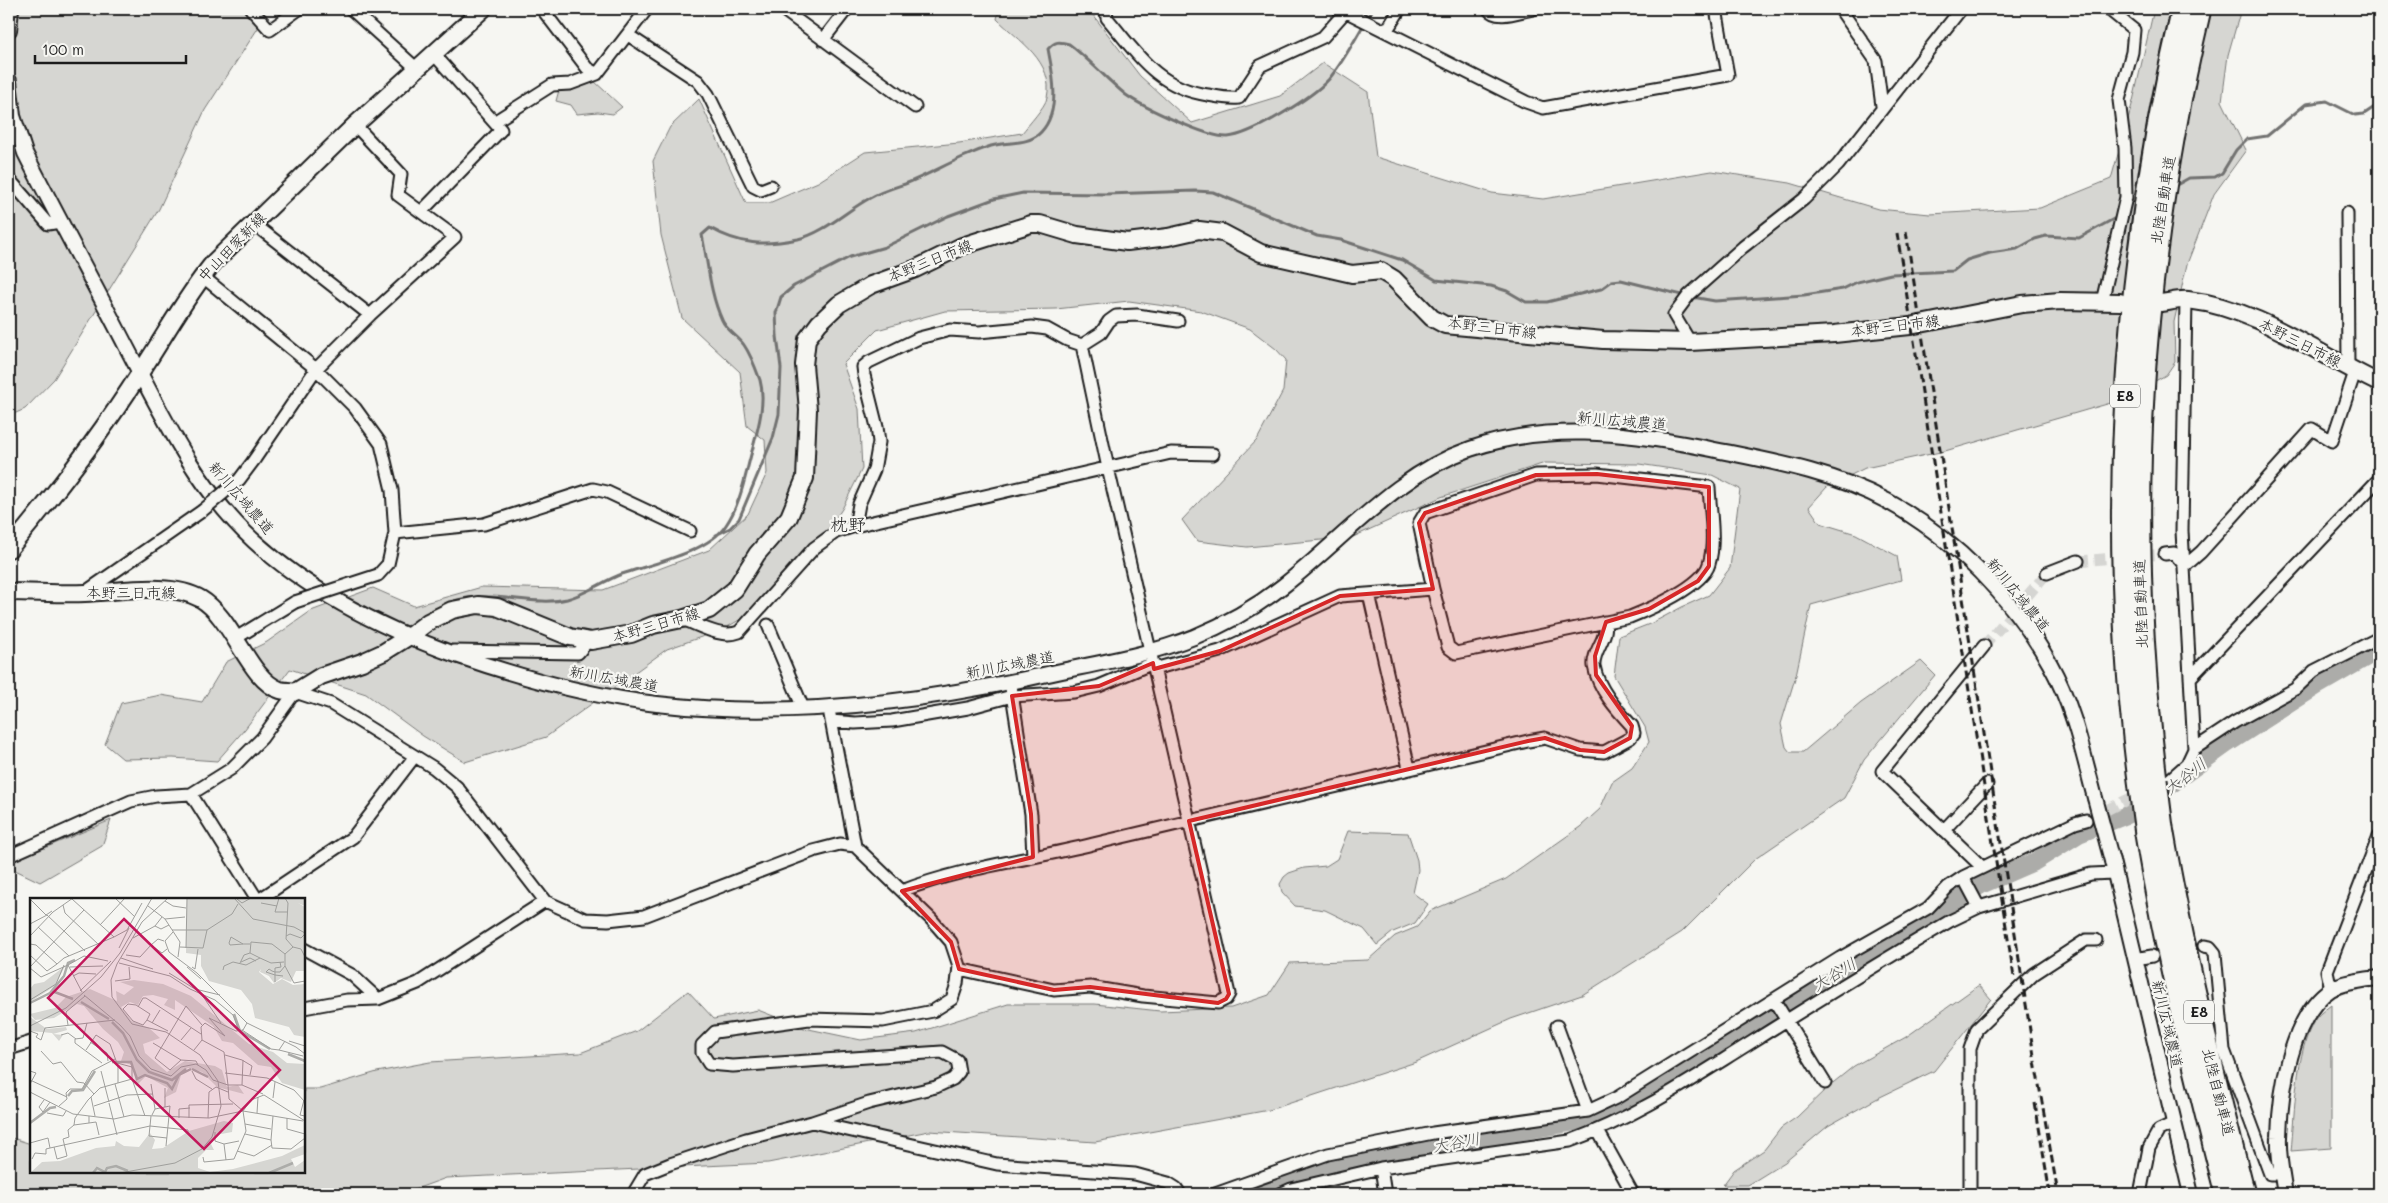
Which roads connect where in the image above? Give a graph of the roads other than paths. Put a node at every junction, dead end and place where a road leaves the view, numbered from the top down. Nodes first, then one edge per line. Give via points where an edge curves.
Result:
1 (12, 9) edge
2 (251, 9) edge
3 (299, 9) edge
4 (351, 9) edge
5 (483, 9) edge
6 (542, 9) edge
7 (647, 9) edge
8 (782, 9) edge
9 (847, 9) edge
10 (1106, 9) edge
11 (1400, 9) edge
12 (1488, 9) edge
13 (1533, 9) edge
14 (1716, 9) edge
15 (1840, 9) edge
16 (1961, 9) edge
17 (2108, 9) edge
18 (2183, 9) edge
19 (2200, 9) edge
20 (1343, 10) edge
21 (9, 30) edge
22 (1387, 30) junction
23 (628, 35) junction
24 (823, 40) junction
25 (433, 53) junction
26 (416, 68) junction
27 (597, 74) junction
28 (9, 81) edge
29 (1882, 106) junction
30 (915, 107) dead end
31 (494, 122) junction
32 (355, 125) junction
33 (9, 180) edge
34 (770, 186) dead end
35 (421, 212) junction
36 (2347, 213) dead end
37 (60, 222) junction
38 (254, 224) junction
39 (202, 276) junction
40 (2186, 300) junction
41 (2102, 302) junction
42 (2120, 302) dead end
43 (2161, 303) dead end
44 (370, 315) junction
45 (1178, 321) dead end
46 (1690, 342) junction
47 (1082, 345) junction
48 (316, 369) junction
49 (2352, 370) junction
50 (140, 374) junction
51 (2379, 383) edge
52 (1213, 454) dead end
53 (1108, 468) junction
54 (2379, 479) edge
55 (855, 526) junction
56 (690, 531) dead end
57 (395, 532) junction
58 (9, 549) edge
59 (2165, 554) tunnel mouth
60 (2078, 561) tunnel mouth
61 (2185, 566) junction
62 (2047, 573) tunnel mouth
63 (1433, 589) junction
64 (9, 592) edge
65 (83, 593) junction
66 (1369, 594) junction
67 (682, 619) junction
68 (1604, 622) junction
69 (768, 625) dead end
70 (408, 637) junction
71 (236, 638) junction
72 (2379, 638) edge
73 (588, 641) junction
74 (1984, 646) tunnel mouth
75 (446, 651) junction
76 (1153, 661) junction
77 (2190, 678) junction
78 (1011, 689) junction
79 (295, 692) junction
80 (803, 708) junction
81 (830, 714) junction
82 (2194, 749) junction
83 (414, 756) junction
84 (1409, 768) junction
85 (2155, 783) junction
86 (1987, 784) dead end
87 (190, 794) junction
88 (2086, 820) tunnel mouth
89 (1189, 821) junction
90 (1944, 830) junction
91 (2154, 831) junction
92 (2379, 836) edge
93 (855, 846) junction
94 (9, 856) edge
95 (1032, 857) junction
96 (1982, 867) junction
97 (2113, 867) junction
98 (1963, 876) junction
99 (902, 891) junction
100 (258, 898) edge
101 (260, 898) edge
102 (545, 901) junction
103 (1979, 907) junction
104 (2096, 940) dead end
105 (2204, 946) dead end
106 (305, 950) edge
107 (2152, 956) dead end
108 (2135, 958) junction
109 (959, 969) junction
110 (2379, 978) edge
111 (2331, 989) junction
112 (378, 999) junction
113 (1774, 1000) junction
114 (305, 1008) edge
115 (1786, 1020) junction
116 (1556, 1026) dead end
117 (30, 1042) edge
118 (9, 1049) edge
119 (1825, 1082) dead end
120 (1588, 1111) junction
121 (812, 1122) junction
122 (2174, 1123) junction
123 (1598, 1131) junction
124 (1381, 1168) junction
125 (2282, 1174) junction
126 (632, 1194) edge
127 (1180, 1194) edge
128 (1215, 1194) edge
129 (1280, 1194) edge
130 (1385, 1194) edge
131 (1633, 1194) edge
132 (1970, 1194) edge
133 (2140, 1194) edge
134 (2191, 1194) edge
135 (2226, 1194) edge
136 (2244, 1194) edge
137 (2285, 1194) edge

1 - 21 street
2 - 3 street via 270,30
4 - 26 street
5 - 25 main road, 中山田家新線
6 - 27 street via 587,68
7 - 23 street
8 - 24 street
9 - 24 street
10 - 20 street via 1108,18 1146,65 1178,88 1227,99 1238,98 1260,66 1323,37
11 - 22 street
12 - 13 street via 1499,15
14 - 22 street via 1728,75 1543,108
15 - 29 street via 1876,61
16 - 29 street
17 - 41 street via 2134,30 2132,52 2119,100 2125,148 2126,197
18 - 85 highway, 北陸自動車道 / E8 via 2164,92 2140,228 2125,392 2122,570 2127,657
19 - 85 highway, 北陸自動車道 / E8 via 2157,231 2141,410 2140,578 2143,654
20 - 22 street
23 - 27 street
23 - 34 street via 698,81 708,94 753,186 761,190
24 - 30 street
25 - 26 main road, 中山田家新線
25 - 31 street
26 - 32 main road, 中山田家新線
27 - 31 street via 570,84 552,85
28 - 37 street, 新川広域農道 via 13,116 25,153
29 - 46 street via 1838,165 1804,199 1689,295 1674,315
31 - 35 street via 500,130
32 - 35 street via 401,174 398,195
32 - 38 main road, 中山田家新線
33 - 37 street via 48,224
35 - 44 street via 456,237
36 - 49 street
37 - 50 street, 新川広域農道
38 - 39 main road, 中山田家新線
38 - 44 street
39 - 48 street
39 - 50 main road, 中山田家新線
40 - 43 main road, 本野三日市線
40 - 49 main road, 本野三日市線 via 2220,306 2263,322
40 - 61 street via 2182,531
41 - 42 main road, 本野三日市線
41 - 46 main road, 本野三日市線 via 2022,304 1910,326 1834,334
44 - 48 street
45 - 47 street via 1137,315 1116,316 1102,332
46 - 67 main road, 本野三日市線 via 1603,340 1445,325 1432,318 1394,279 1381,271 1352,274 1315,266 1261,253 1223,233 1199,230 1128,242 1076,235 1031,224 962,246 915,269 871,285 839,304 818,322 807,339 804,365 808,410 805,478 789,517 757,554 735,590 709,610
47 - 53 street
47 - 55 street via 1047,329 1032,327 979,332 950,330 919,338 869,362 863,367 879,442 874,470 859,504
48 - 57 street via 355,408 381,444 392,490
48 - 65 street, bridge via 239,480 202,511
49 - 51 main road, 本野三日市線
49 - 61 street via 2332,441 2312,429
50 - 58 main road, 中山田家新線 via 63,482
50 - 70 street, 新川広域農道 via 195,472 251,538 288,569 348,607
52 - 53 street via 1171,453
53 - 55 street
53 - 76 street
54 - 77 street
55 - 67 street via 836,532 814,548 739,632 719,633
56 - 57 street via 607,492 593,490 484,524
57 - 71 street, bridge via 388,564 378,576 295,602
59 - 61 street via 2174,553
60 - 62 street
61 - 77 street
63 - 66 street
63 - 68 street via 1448,647 1456,653
63 - 68 street via 1419,522 1425,513 1536,476 1597,474 1709,487 1712,544 1709,566 1698,581 1649,609
64 - 65 main road, 本野三日市線
65 - 71 main road, 本野三日市線 via 160,590 184,593 201,599 213,609
66 - 76 street via 1340,596 1220,650
66 - 84 street
67 - 73 main road, 本野三日市線 via 611,639
68 - 84 street via 1606,633 1595,656 1596,675 1604,691 1632,726 1634,732 1630,738 1604,752 1580,750 1545,738
69 - 80 street
70 - 73 main road, 本野三日市線 via 452,610 478,605 497,607 570,637
70 - 75 street, 新川広域農道
70 - 79 main road, 本野三日市線 via 362,662 320,676
71 - 79 main road, 本野三日市線 via 258,674 279,690
72 - 82 street via 2314,671 2295,689
73 - 75 street via 578,653
74 - 90 street via 1882,771
75 - 80 street, 新川広域農道 via 500,670 613,697 744,710
76 - 78 street, 新川広域農道
76 - 78 street via 1099,686 1074,692
76 - 89 street
76 - 97 street, 新川広域農道, bridge via 1281,588 1389,494 1430,468 1468,450 1524,436 1581,431 1659,439 1782,464 1886,500 1936,533 1982,573 2024,624 2051,665 2070,710
77 - 82 street
78 - 81 street, 新川広域農道 via 926,696
78 - 81 street via 926,716 864,722
78 - 95 street via 1031,814
79 - 83 street via 331,704
79 - 87 street via 262,738 231,770
80 - 81 street, 新川広域農道
81 - 93 street
82 - 85 street via 2187,764
83 - 101 street via 352,837
83 - 102 street via 457,787
84 - 89 street
85 - 91 highway, 北陸自動車道 / E8, bridge
86 - 90 street
87 - 94 street via 131,801
87 - 100 street
88 - 96 street
89 - 95 street
89 - 109 street via 1229,994 1226,999 1218,1003 1090,987 1054,990
90 - 96 street
91 - 135 highway, 北陸自動車道 / E8 via 2161,922
91 - 136 highway, 北陸自動車道 / E8 via 2175,904
92 - 111 street via 2327,971
93 - 99 street
93 - 102 street via 840,844 813,851 644,916 584,919
95 - 99 street via 967,871
96 - 98 street
97 - 103 street
97 - 108 street, 新川広域農道
98 - 103 street
98 - 113 street via 1928,908
99 - 109 street via 951,942
102 - 112 street via 418,983
103 - 115 street via 1950,920
104 - 132 street via 2086,940 2034,974 1977,1029 1970,1049
105 - 125 street via 2215,953 2224,1050 2270,1174
106 - 112 street via 352,975
107 - 108 street
108 - 122 street, 新川広域農道
109 - 121 street via 952,999 932,1010 883,1021 809,1019 715,1032 702,1045 702,1053 709,1064 733,1066 925,1052 942,1052 957,1060 960,1072 936,1087 869,1103
110 - 111 street
111 - 125 street via 2306,1015 2296,1037 2286,1078 2279,1137
112 - 114 street via 347,1000
113 - 115 street
113 - 120 street via 1618,1097
115 - 119 street
115 - 123 street via 1675,1090
116 - 120 street
117 - 118 street
120 - 128 street via 1433,1133 1328,1154
121 - 126 street via 746,1139 645,1174
121 - 127 street via 997,1164 1135,1174 1168,1183
122 - 133 street via 2159,1130 2149,1148
122 - 134 street, 新川広域農道
123 - 124 street via 1570,1141
123 - 131 street
124 - 129 street
124 - 130 street
125 - 137 street

